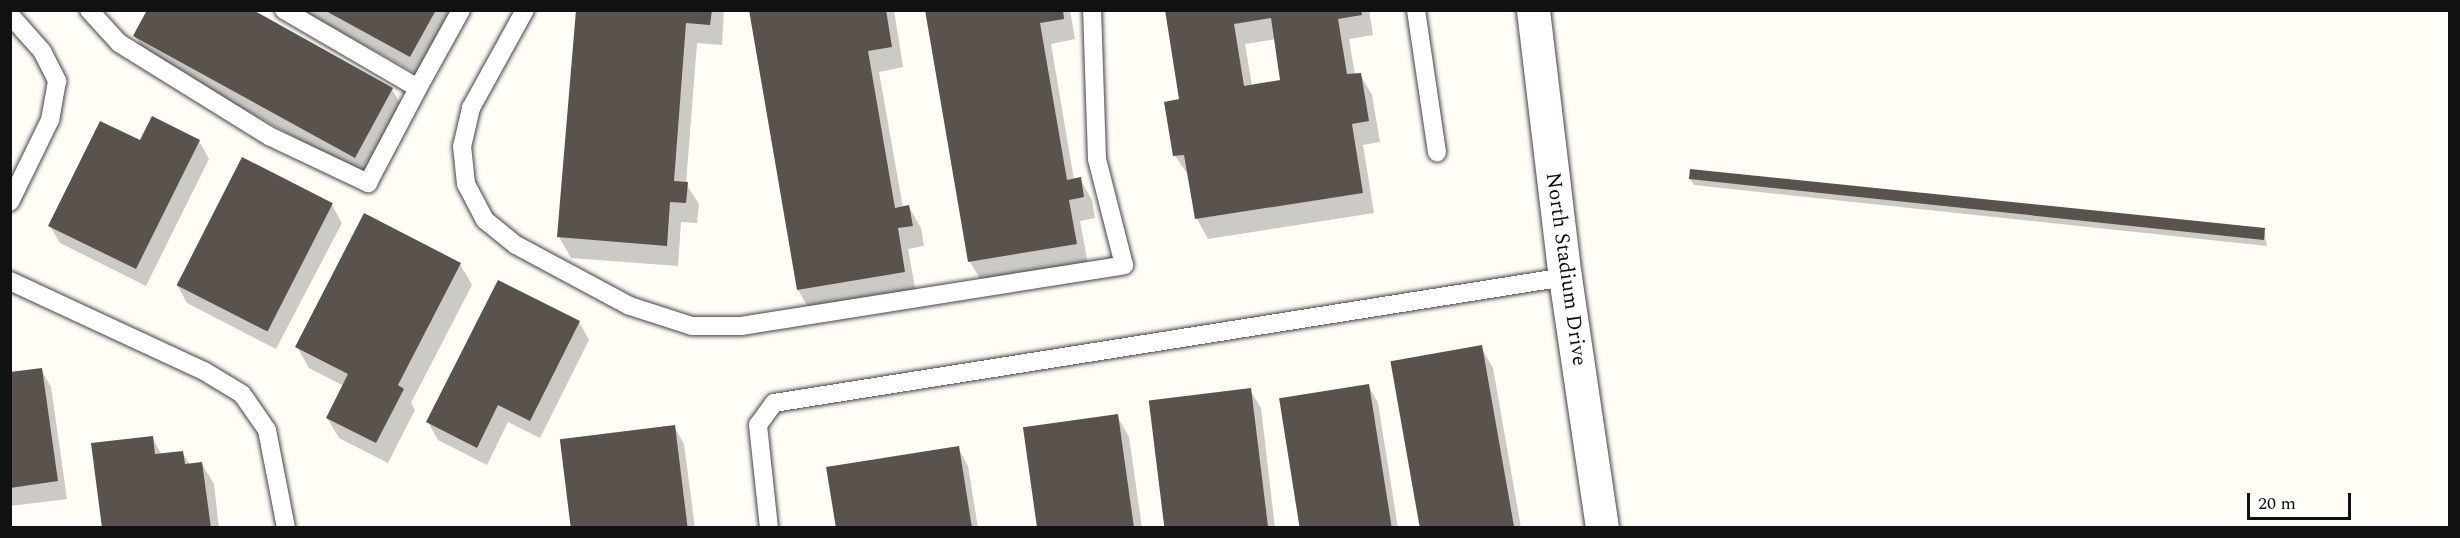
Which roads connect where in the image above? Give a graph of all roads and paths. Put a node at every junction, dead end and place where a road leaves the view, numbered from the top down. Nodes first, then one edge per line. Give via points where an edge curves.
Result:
1 (89, 10) edge
2 (284, 10) edge
3 (461, 10) edge
4 (525, 10) edge
5 (1092, 10) edge
6 (1416, 10) edge
7 (1533, 10) edge
8 (10, 15) edge
9 (418, 87) junction
10 (1437, 152) dead end
11 (10, 202) edge
12 (1565, 277) junction
13 (10, 281) edge
14 (286, 528) edge
15 (769, 528) edge
16 (1602, 528) edge

1 - 9 lane via 118,43 269,136 368,183
2 - 9 lane
3 - 9 lane
4 - 5 lane via 471,108 462,146 466,184 485,220 516,245 630,306 692,326 741,326 1124,265 1097,159
6 - 10 lane
7 - 12 street, North Stadium Drive
8 - 11 lane via 42,51 57,81 50,120
12 - 15 lane via 774,403 758,425
12 - 16 street, North Stadium Drive
13 - 14 lane via 204,371 242,394 267,430

